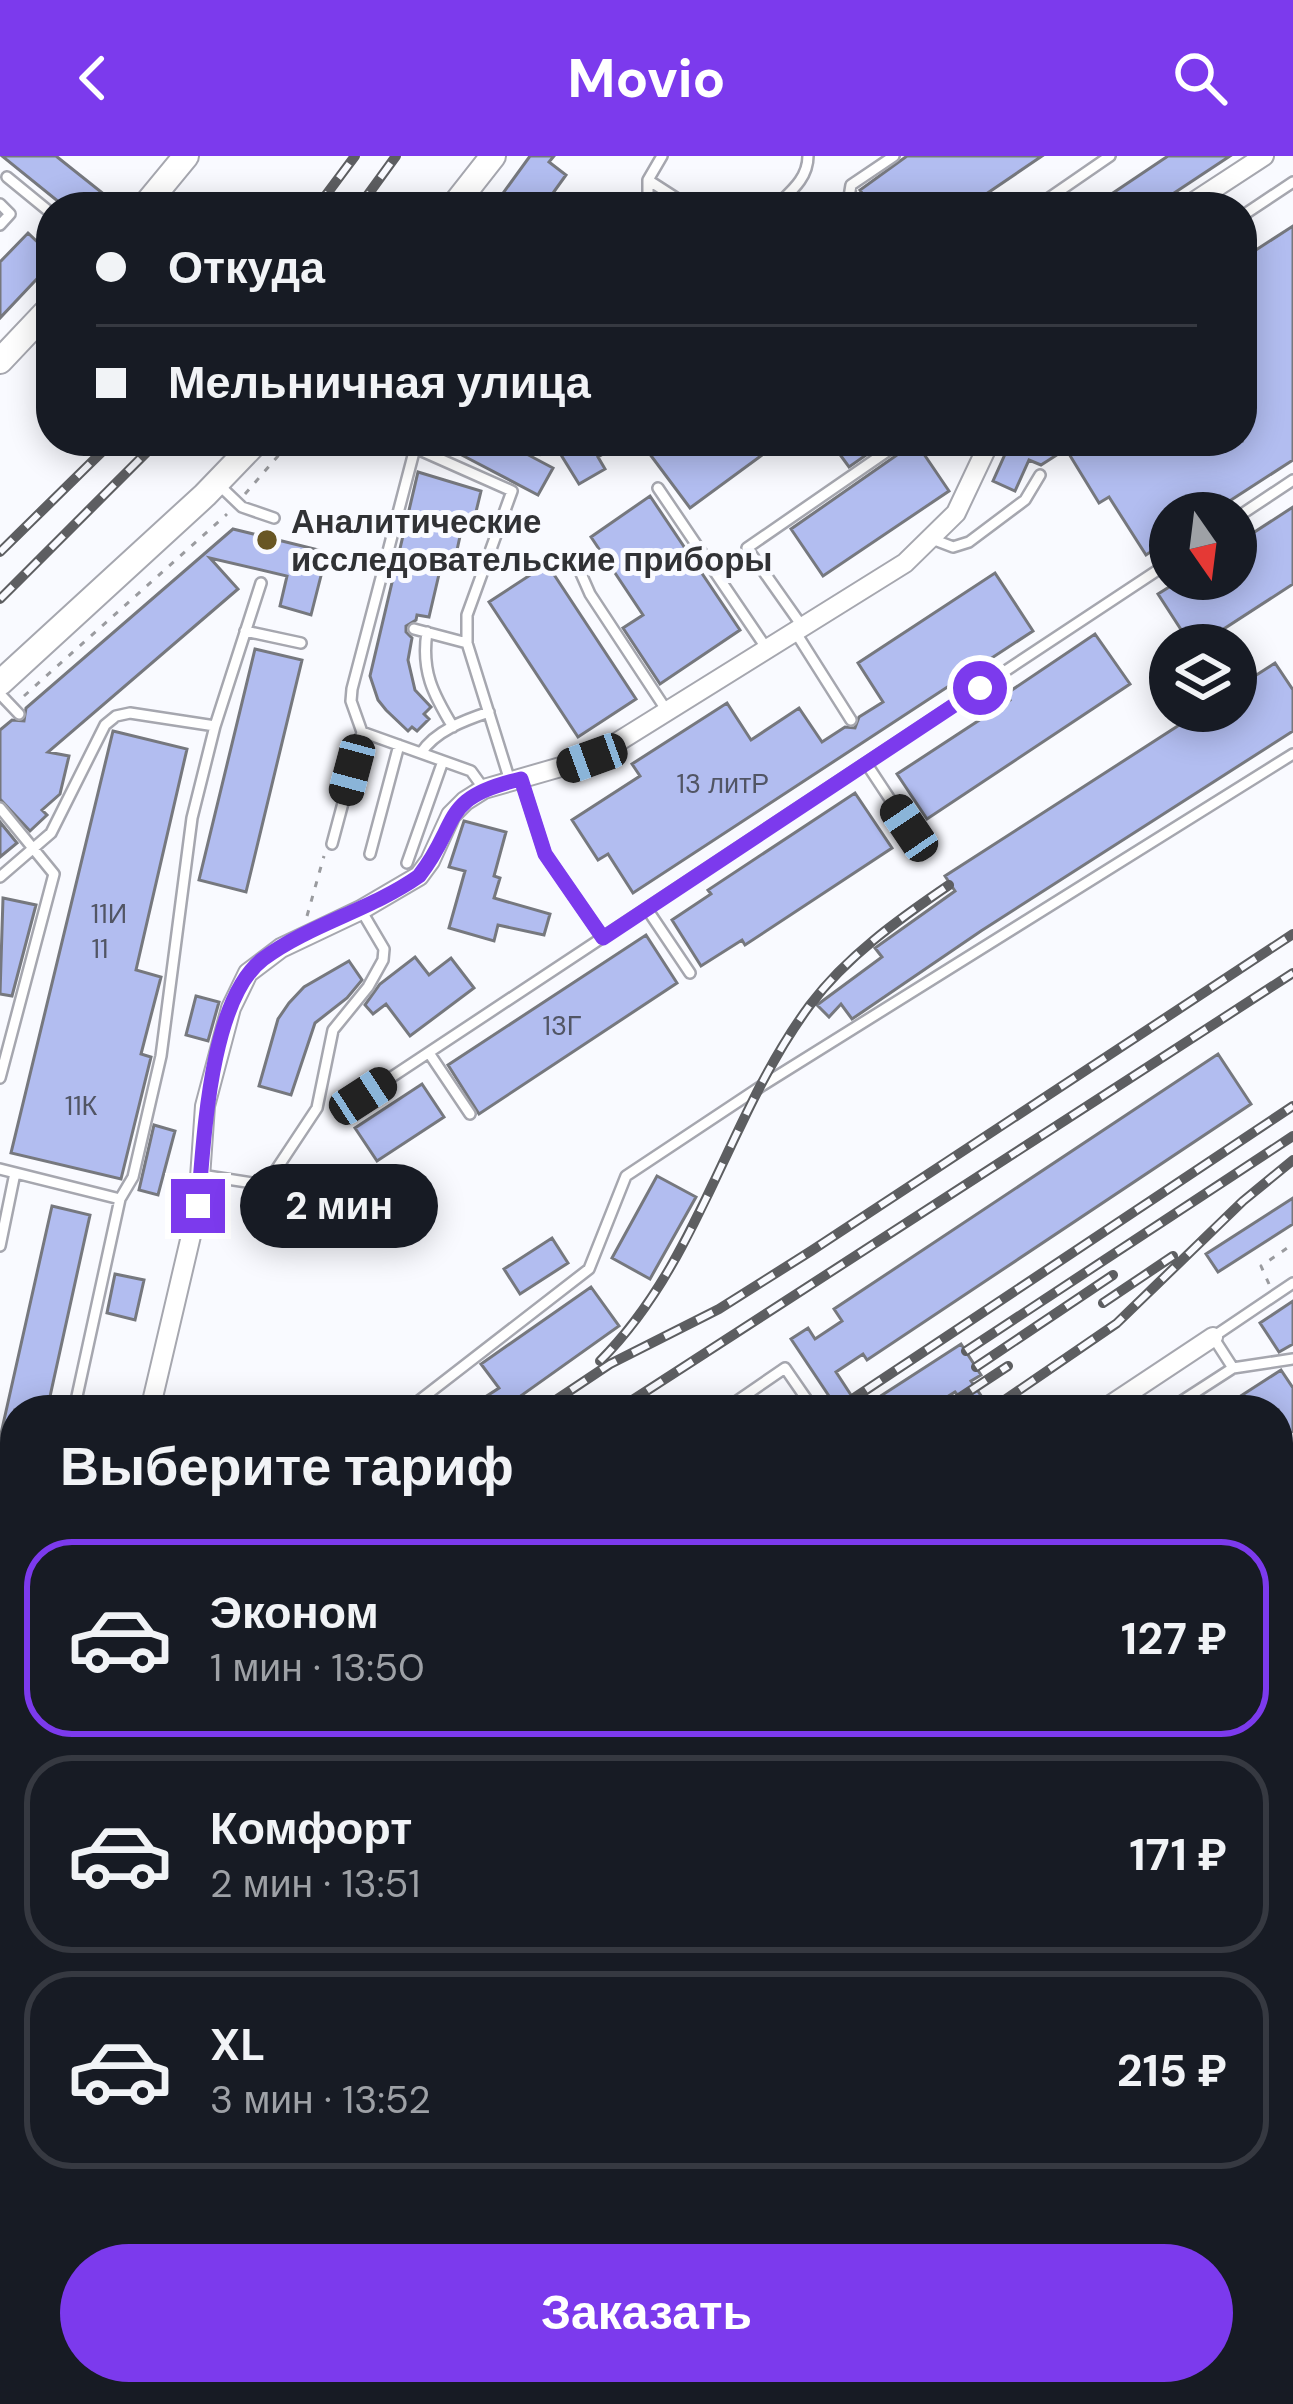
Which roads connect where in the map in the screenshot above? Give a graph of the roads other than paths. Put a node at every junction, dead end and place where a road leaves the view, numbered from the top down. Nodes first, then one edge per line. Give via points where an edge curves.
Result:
1 (186, 156) edge
2 (493, 156) edge
3 (662, 156) edge
4 (808, 156) edge
5 (894, 156) edge
6 (1110, 156) edge
7 (1264, 156) edge
8 (8, 177) dead end
9 (648, 180) junction
10 (1293, 182) edge
11 (156, 192) edge
12 (465, 192) edge
13 (648, 192) edge
14 (667, 192) edge
15 (790, 192) edge
16 (850, 192) edge
17 (1058, 192) edge
18 (1209, 192) edge
19 (36, 200) edge
20 (0, 204) edge
21 (1257, 207) edge
22 (0, 225) edge
23 (36, 323) edge
24 (0, 361) edge
25 (242, 456) edge
26 (410, 456) edge
27 (438, 456) edge
28 (880, 456) edge
29 (983, 456) edge
30 (1040, 475) dead end
31 (1293, 480) edge
32 (216, 483) junction
33 (658, 488) dead end
34 (1257, 504) edge
35 (274, 518) dead end
36 (932, 539) junction
37 (575, 560) dead end
38 (1149, 576) edge
39 (261, 583) dead end
40 (414, 629) dead end
41 (798, 629) junction
42 (245, 632) junction
43 (428, 632) junction
44 (301, 643) dead end
45 (467, 643) junction
46 (767, 649) junction
47 (0, 694) edge
48 (10, 701) edge
49 (667, 711) junction
50 (489, 712) junction
51 (851, 720) dead end
52 (215, 726) junction
53 (453, 727) junction
54 (362, 732) junction
55 (399, 745) junction
56 (421, 753) junction
57 (1293, 754) edge
58 (443, 761) junction
59 (866, 764) junction
60 (516, 780) junction
61 (484, 789) junction
62 (0, 808) edge
63 (909, 828) dead end
64 (332, 844) road end
65 (34, 848) junction
66 (370, 854) dead end
67 (406, 863) dead end
68 (0, 877) edge
69 (647, 909) junction
70 (361, 910) junction
71 (603, 938) junction
72 (689, 973) dead end
73 (429, 1053) junction
74 (0, 1078) edge
75 (363, 1096) dead end
76 (470, 1114) dead end
77 (0, 1169) edge
78 (15, 1173) junction
79 (201, 1175) junction
80 (120, 1198) junction
81 (0, 1246) edge
82 (1293, 1283) edge
83 (1213, 1337) junction
84 (1293, 1359) edge
85 (1233, 1368) junction
86 (77, 1395) edge
87 (154, 1395) edge
88 (426, 1395) edge
89 (746, 1395) edge
90 (804, 1395) edge
91 (1126, 1395) edge
92 (1191, 1395) edge

1 - 11 street
2 - 12 street
3 - 9 lane
4 - 15 lane
5 - 16 lane
6 - 17 lane
7 - 18 street
8 - 19 lane
9 - 13 lane
9 - 14 lane
10 - 21 lane
20 - 22 lane via 10,214
23 - 24 street
25 - 32 street
26 - 54 lane via 376,619 352,689
27 - 45 lane via 512,491 466,614
28 - 41 lane via 748,548
29 - 36 street via 956,513
30 - 36 lane via 1025,500 969,542 953,547
31 - 34 lane
32 - 35 lane via 242,507
32 - 48 street
33 - 46 lane
36 - 41 street
37 - 49 lane
38 - 59 lane
39 - 42 lane
40 - 43 lane
41 - 46 street
41 - 51 lane
42 - 44 lane
42 - 52 lane
43 - 45 lane
43 - 53 lane via 423,659 431,692
45 - 50 lane
46 - 49 street
47 - 48 lane
49 - 60 street via 592,758
50 - 53 lane
50 - 60 lane
52 - 65 lane via 116,716 51,833
52 - 80 lane via 192,818 160,1056 133,1177
53 - 56 lane
54 - 55 lane
54 - 64 lane
55 - 56 lane
55 - 66 lane
56 - 58 lane
57 - 88 lane via 626,1176 589,1269
58 - 61 lane via 471,772
58 - 67 lane
59 - 63 lane
59 - 69 lane
60 - 61 street
60 - 71 lane via 545,854
61 - 70 street via 451,815 419,876
62 - 65 lane
65 - 68 lane
65 - 74 lane via 54,874
69 - 71 lane
69 - 72 lane
70 - 79 street via 262,959 238,988 205,1106
70 - 79 lane via 383,961 333,1030 317,1108 266,1185
71 - 73 lane
73 - 75 lane
73 - 76 lane
77 - 78 lane
78 - 80 lane
78 - 81 lane
79 - 87 street
80 - 86 lane
82 - 83 lane
83 - 85 lane
83 - 91 street
84 - 85 lane
85 - 92 lane
89 - 90 lane via 785,1368

